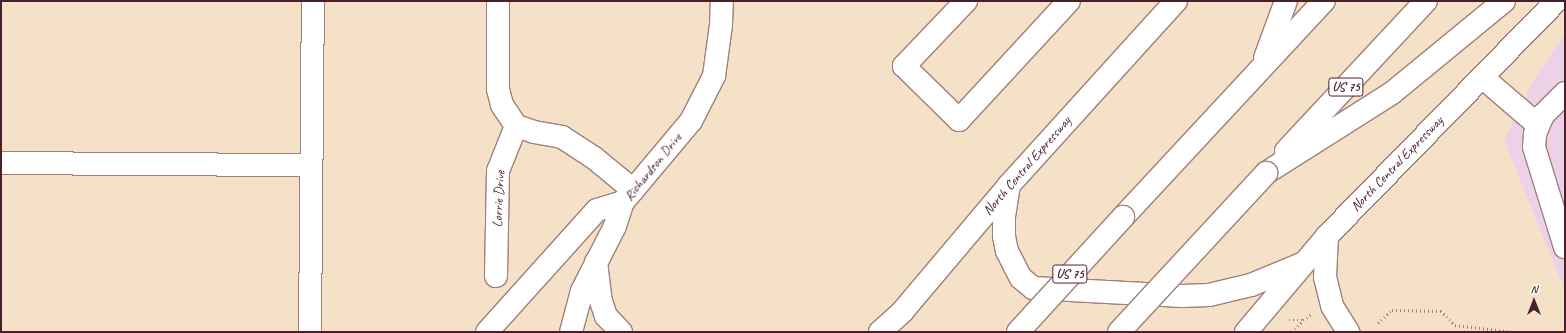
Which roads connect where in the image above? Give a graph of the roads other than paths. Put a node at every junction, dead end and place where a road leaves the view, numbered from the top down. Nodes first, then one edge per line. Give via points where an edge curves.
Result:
1 (313, 1) edge
2 (498, 1) edge
3 (722, 1) edge
4 (966, 1) edge
5 (1069, 1) edge
6 (1176, 1) edge
7 (1286, 1) edge
8 (1324, 1) edge
9 (1426, 1) edge
10 (1504, 1) edge
11 (1556, 1) edge
12 (1261, 68) junction
13 (1482, 77) junction
14 (1565, 93) edge
15 (1538, 125) junction
16 (516, 126) junction
17 (1, 163) edge
18 (310, 165) junction
19 (1266, 173) junction
20 (1010, 184) junction
21 (628, 196) junction
22 (1327, 236) junction
23 (1565, 246) edge
24 (596, 262) junction
25 (1306, 262) junction
26 (496, 276) dead end
27 (310, 332) edge
28 (487, 332) edge
29 (571, 332) edge
30 (621, 332) edge
31 (880, 332) edge
32 (1018, 332) edge
33 (1119, 332) edge
34 (1246, 332) edge
35 (1348, 332) edge

1 - 18 main road
2 - 16 main road via 498,89 502,105
3 - 21 main road, Richardson Drive via 714,76 690,121
4 - 5 main road via 904,66 959,120
6 - 20 main road, North Central Expressway
7 - 12 main road
8 - 12 main road, US 75
9 - 19 main road, US 75
10 - 19 main road via 1392,94
11 - 13 main road, North Central Expressway
12 - 32 main road, US 75, bridge
13 - 15 main road
13 - 22 main road, North Central Expressway
14 - 15 main road
15 - 23 main road via 1534,146
16 - 21 main road via 562,137 593,157
16 - 26 main road, Lorrie Drive via 498,171
17 - 18 main road
18 - 27 main road
19 - 33 main road, US 75, bridge
20 - 25 main road via 1004,215 1007,251 1021,278 1033,288 1182,296 1209,295 1251,285
20 - 31 main road, North Central Expressway via 902,312
21 - 24 main road, Richardson Drive
21 - 28 main road via 597,210
22 - 25 main road, North Central Expressway
22 - 35 main road via 1325,277 1332,306
24 - 29 main road, Richardson Drive via 582,291
24 - 30 main road via 601,301 606,316
25 - 34 main road, North Central Expressway

